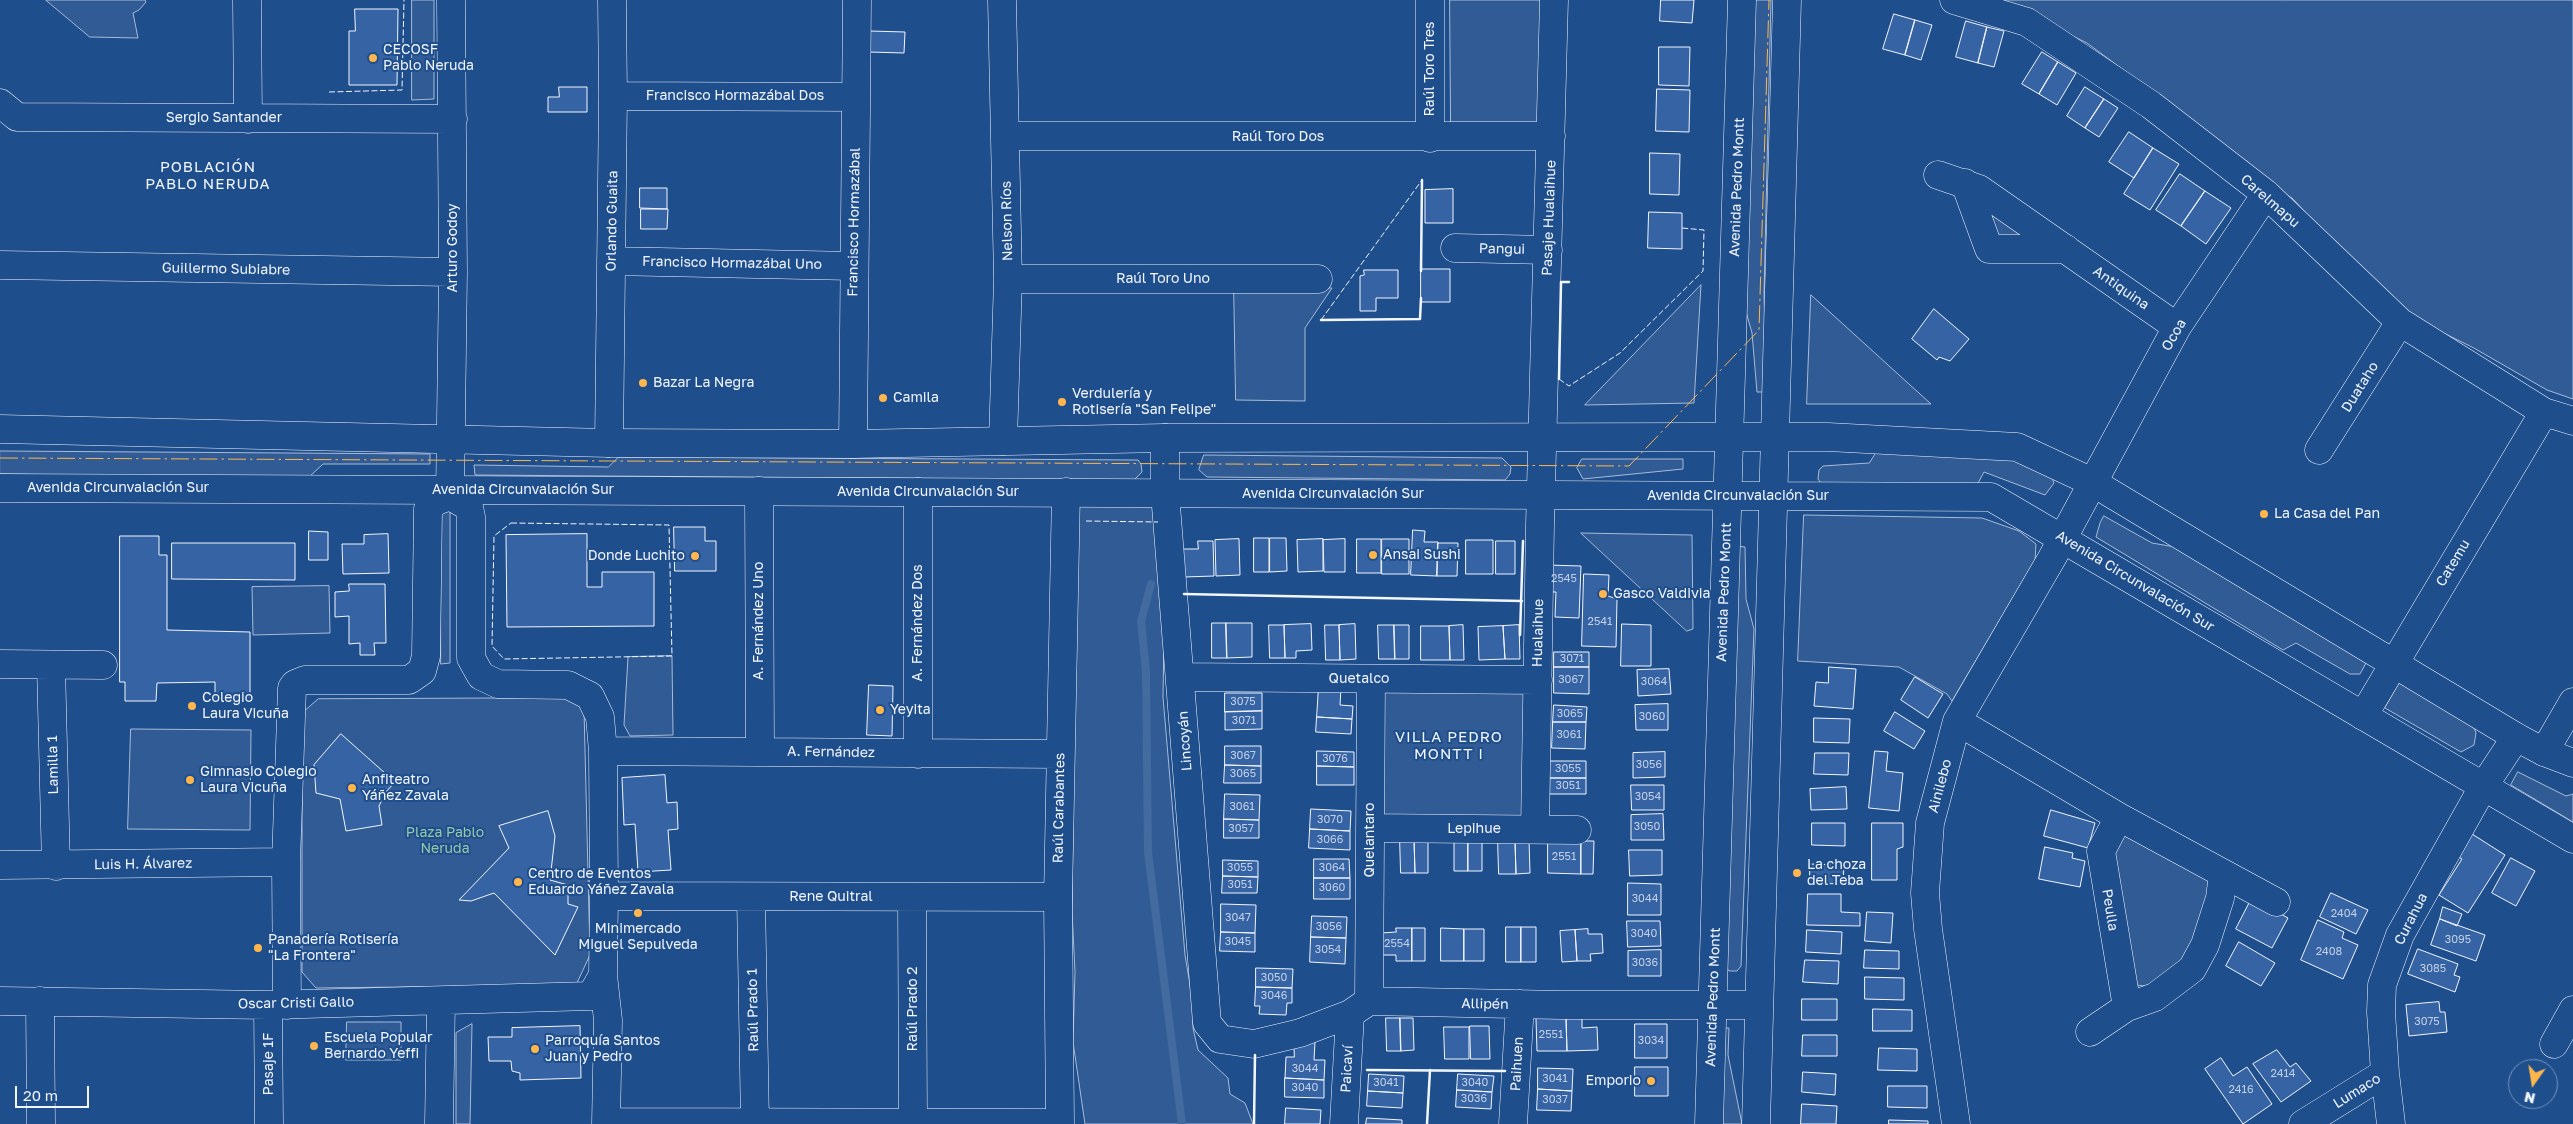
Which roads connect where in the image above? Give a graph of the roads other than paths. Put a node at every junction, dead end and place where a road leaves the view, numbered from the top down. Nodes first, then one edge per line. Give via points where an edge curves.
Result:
1 (247, 0) edge
2 (451, 0) edge
3 (612, 0) edge
4 (857, 0) edge
5 (1002, 0) edge
6 (1430, 0) edge
7 (1554, 0) edge
8 (1742, 0) edge
9 (1786, 0) edge
10 (1954, 0) edge
11 (613, 96) junction
12 (856, 97) junction
13 (0, 103) edge
14 (248, 118) junction
15 (453, 120) junction
16 (1005, 136) junction
17 (1551, 136) junction
18 (1430, 138) junction
19 (1938, 175) dead end
20 (1965, 183) junction
21 (2266, 194) junction
22 (1455, 248) dead end
23 (2066, 249) junction
24 (1548, 250) junction
25 (611, 261) junction
26 (0, 265) edge
27 (853, 266) junction
28 (453, 272) junction
29 (1008, 279) junction
30 (1318, 279) dead end
31 (2400, 322) junction
32 (2177, 328) junction
33 (2544, 412) junction
34 (2573, 421) edge
35 (0, 429) edge
36 (1542, 436) junction
37 (1729, 437) junction
38 (1774, 437) junction
39 (450, 438) junction
40 (1165, 438) junction
41 (1003, 441) junction
42 (609, 443) junction
43 (853, 444) junction
44 (2319, 450) dead end
45 (2092, 482) junction
46 (0, 488) edge
47 (759, 491) junction
48 (918, 492) junction
49 (1066, 492) junction
50 (450, 493) junction
51 (1165, 493) junction
52 (1541, 495) junction
53 (1727, 496) junction
54 (1773, 496) junction
55 (2062, 538) junction
56 (2393, 662) junction
57 (0, 664) edge
58 (51, 665) junction
59 (103, 665) dead end
60 (1180, 677) junction
61 (1371, 679) junction
62 (1538, 680) junction
63 (2573, 702) edge
64 (2363, 716) junction
65 (1957, 721) junction
66 (2516, 736) junction
67 (603, 751) junction
68 (760, 751) junction
69 (2544, 752) junction
70 (918, 754) junction
71 (1060, 754) junction
72 (2573, 763) edge
73 (2483, 787) junction
74 (2118, 817) junction
75 (1370, 828) junction
76 (1535, 830) junction
77 (1577, 830) dead end
78 (2573, 839) edge
79 (286, 862) junction
80 (0, 865) edge
81 (56, 866) junction
82 (2223, 874) junction
83 (604, 896) junction
84 (751, 897) junction
85 (912, 897) junction
86 (1058, 897) junction
87 (2276, 902) dead end
88 (597, 985) junction
89 (0, 1001) edge
90 (441, 1001) junction
91 (40, 1002) junction
92 (1520, 1004) junction
93 (278, 1005) junction
94 (1758, 1005) junction
95 (1713, 1006) junction
96 (2127, 1007) junction
97 (1360, 1008) junction
98 (2573, 1010) edge
99 (2090, 1032) dead end
100 (1220, 1039) joint
101 (2554, 1044) dead end
102 (2385, 1073) junction
103 (913, 1122) junction
104 (606, 1123) edge
105 (755, 1123) edge
106 (1060, 1123) edge
107 (41, 1124) edge
108 (269, 1124) edge
109 (439, 1124) edge
110 (1344, 1124) edge
111 (1513, 1124) edge
112 (1709, 1124) edge
113 (1756, 1124) edge
114 (1956, 1124) edge
115 (2303, 1124) edge
116 (2391, 1124) edge

1 - 14 street
2 - 15 street, Arturo Godoy
3 - 11 street, Orlando Guaita
4 - 12 street, Francisco Hormazábal
5 - 16 street, Nelson Ríos
6 - 18 street, Raúl Toro Tres
7 - 17 street, Pasaje Hualaihue
8 - 37 street, Avenida Pedro Montt
9 - 38 street
10 - 21 street, Carelmapu via 2027,22 2152,105
11 - 12 street, Francisco Hormazábal Dos
11 - 25 street, Orlando Guaita
12 - 27 street, Francisco Hormazábal
13 - 14 street, Sergio Santander via 16,116
14 - 15 street, Sergio Santander
15 - 28 street, Arturo Godoy
16 - 18 street, Raúl Toro Dos
16 - 29 street, Nelson Ríos
17 - 18 street, Raúl Toro Dos
17 - 24 street, Pasaje Hualaihue
19 - 20 street, Antiquina
20 - 23 street, Antiquina via 1979,189
20 - 23 street via 1989,249
21 - 31 street, Carelmapu
21 - 32 street, Ocoa
22 - 24 street, Pangui
23 - 32 street, Antiquina
24 - 36 street, Pasaje Hualaihue
25 - 27 street, Francisco Hormazábal Uno
25 - 42 street, Orlando Guaita
26 - 28 street, Guillermo Subiabre
27 - 43 street, Francisco Hormazábal
28 - 39 street, Arturo Godoy
29 - 30 street, Raúl Toro Uno
29 - 41 street, Nelson Ríos
31 - 33 street, Carelmapu
31 - 44 street, Duataho
32 - 45 street, Ocoa
33 - 34 street, Carelmapu
33 - 56 street, Catemu
35 - 39 street
36 - 37 street
36 - 40 street
36 - 52 street, Hualaihue
37 - 38 street
37 - 53 street, Avenida Pedro Montt
38 - 45 street via 2017,447
38 - 54 street
39 - 42 street
39 - 50 street, Arturo Godoy
40 - 41 street
40 - 51 street, Lincoyán
41 - 43 street
42 - 43 street
45 - 55 street, Ainilebo
45 - 56 street
46 - 50 street, Avenida Circunvalación Sur
47 - 48 street, Avenida Circunvalación Sur
47 - 50 street, Avenida Circunvalación Sur
47 - 68 street, A. Fernández Uno
48 - 49 street, Avenida Circunvalación Sur
48 - 70 street, A. Fernández Dos
49 - 51 street, Avenida Circunvalación Sur
49 - 71 street, Raúl Carabantes
50 - 67 street via 468,507 471,517 471,658 481,676 498,684 568,685 590,696 600,717
50 - 79 street, Pasaje 1F via 428,509 426,656 422,671 409,680 305,680 292,688
51 - 52 street, Avenida Circunvalación Sur
51 - 60 street, Lincoyán
52 - 53 street, Avenida Circunvalación Sur
52 - 62 street, Hualaihue
53 - 54 street, Avenida Circunvalación Sur
53 - 95 street, Avenida Pedro Montt
54 - 55 street, Avenida Circunvalación Sur via 1991,497
54 - 94 street
55 - 64 street, Avenida Circunvalación Sur
55 - 65 street, Ainilebo
56 - 64 street, Catemu
56 - 66 street
57 - 58 street
58 - 59 street
58 - 81 street, Lamilla 1
60 - 61 street, Quetalco
60 - 100 street, Lincoyán via 1207,1024
61 - 62 street, Quetalco
61 - 75 street, Quelantaro
62 - 76 street, Hualaihue
63 - 69 street
64 - 73 street, Avenida Circunvalación Sur
65 - 74 street
65 - 114 street, Ainilebo via 1930,823 1925,893
66 - 69 street
66 - 73 street, Curahua
67 - 68 street, A. Fernández
67 - 83 street
68 - 70 street, A. Fernández
69 - 72 street
70 - 71 street, A. Fernández
71 - 86 street, Raúl Carabantes
73 - 78 street, Avenida Circunvalación Sur
73 - 102 street, Curahua via 2400,935 2382,985
74 - 82 street
74 - 96 street, Peulla via 2101,852
75 - 76 street, Lepihue
75 - 97 street, Quelantaro
76 - 77 street, Lepihue
79 - 81 street, Luis H. Álvarez
79 - 93 street, Pasaje 1F
80 - 81 street, Luis H. Álvarez
82 - 87 street
82 - 96 street via 2220,898 2205,945 2192,969 2155,997
83 - 84 street, Rene Quitral
83 - 88 street
84 - 85 street, Rene Quitral
84 - 105 street, Raúl Prado 1
85 - 86 street, Rene Quitral
85 - 103 street, Raúl Prado 2
86 - 106 street, Raúl Carabantes
88 - 90 street, Oscar Cristi Gallo
88 - 104 street via 608,1020
89 - 91 street, Oscar Cristi Gallo
90 - 93 street, Oscar Cristi Gallo
90 - 109 street
91 - 93 street, Oscar Cristi Gallo
91 - 107 street
92 - 95 street, Allipén
92 - 97 street, Allipén
92 - 111 street, Paihuen
93 - 108 street, Pasaje 1F
94 - 95 street, Allipén
94 - 113 street
95 - 112 street, Avenida Pedro Montt
96 - 99 street
97 - 100 street, Allipén via 1300,1033 1254,1044
97 - 110 street, Paicaví
98 - 101 street
102 - 115 street, Lumaco
102 - 116 street, Curahua
103 - 105 street
103 - 106 street
104 - 105 street

